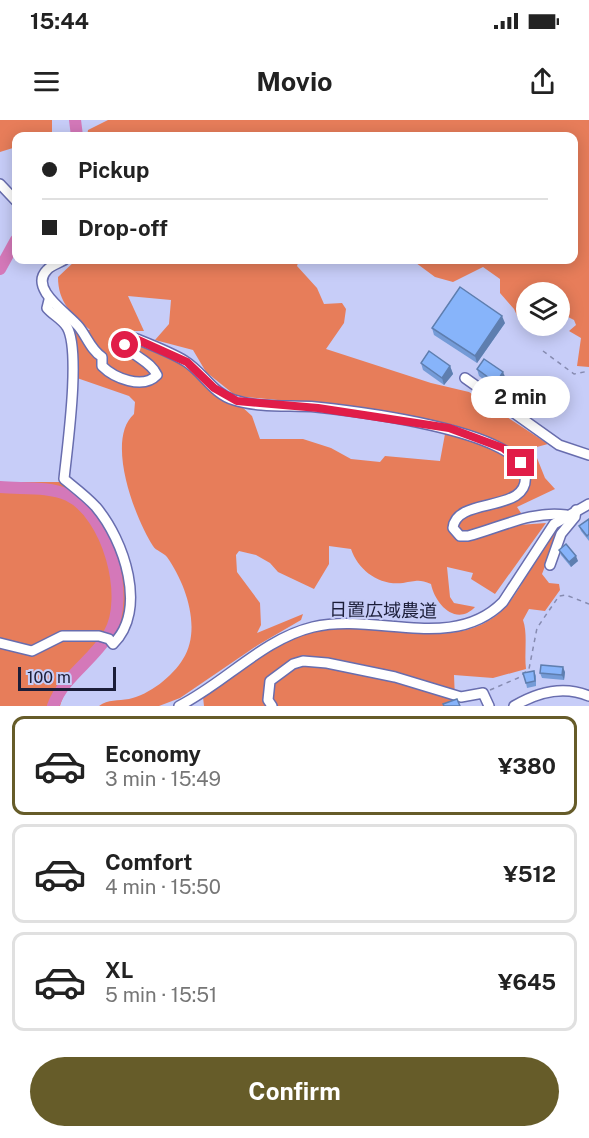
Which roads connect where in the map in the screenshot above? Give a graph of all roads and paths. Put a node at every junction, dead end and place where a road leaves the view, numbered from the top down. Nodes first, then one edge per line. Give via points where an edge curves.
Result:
1 (0, 184) edge
2 (12, 197) edge
3 (56, 264) edge
4 (49, 300) junction
5 (543, 351) dead end
6 (589, 371) edge
7 (465, 378) dead end
8 (589, 455) edge
9 (589, 504) edge
10 (576, 510) junction
11 (566, 515) junction
12 (550, 564) dead end
13 (589, 604) edge
14 (0, 643) edge
15 (483, 693) junction
16 (589, 696) edge
17 (179, 706) edge
18 (272, 706) edge
19 (489, 706) edge
20 (514, 706) edge

1 - 2 street
3 - 4 street via 44,275
4 - 11 street via 78,326 102,357 102,366 123,378 146,381 157,375 146,361 127,348 127,335 187,362 214,388 237,401 318,408 449,428 503,448 521,463 525,472 523,487 513,498 458,517 453,528 460,536 519,520
4 - 14 street via 47,308 69,329 71,341 73,393 64,479 96,508 111,529 120,548 131,602 123,634 112,644 99,636 62,636 32,651
5 - 6 path via 574,374
7 - 8 street via 549,439
9 - 10 street, 日置広域農道
10 - 11 street, 日置広域農道
10 - 12 street via 561,534
11 - 17 street, 日置広域農道 via 541,541 494,612 442,628 352,623 312,627 272,645
13 - 15 path via 566,595 559,597 537,628 529,669
15 - 18 street via 461,697 395,677 303,662 278,672 270,681 268,700
15 - 19 street
16 - 20 street via 561,691 532,695

